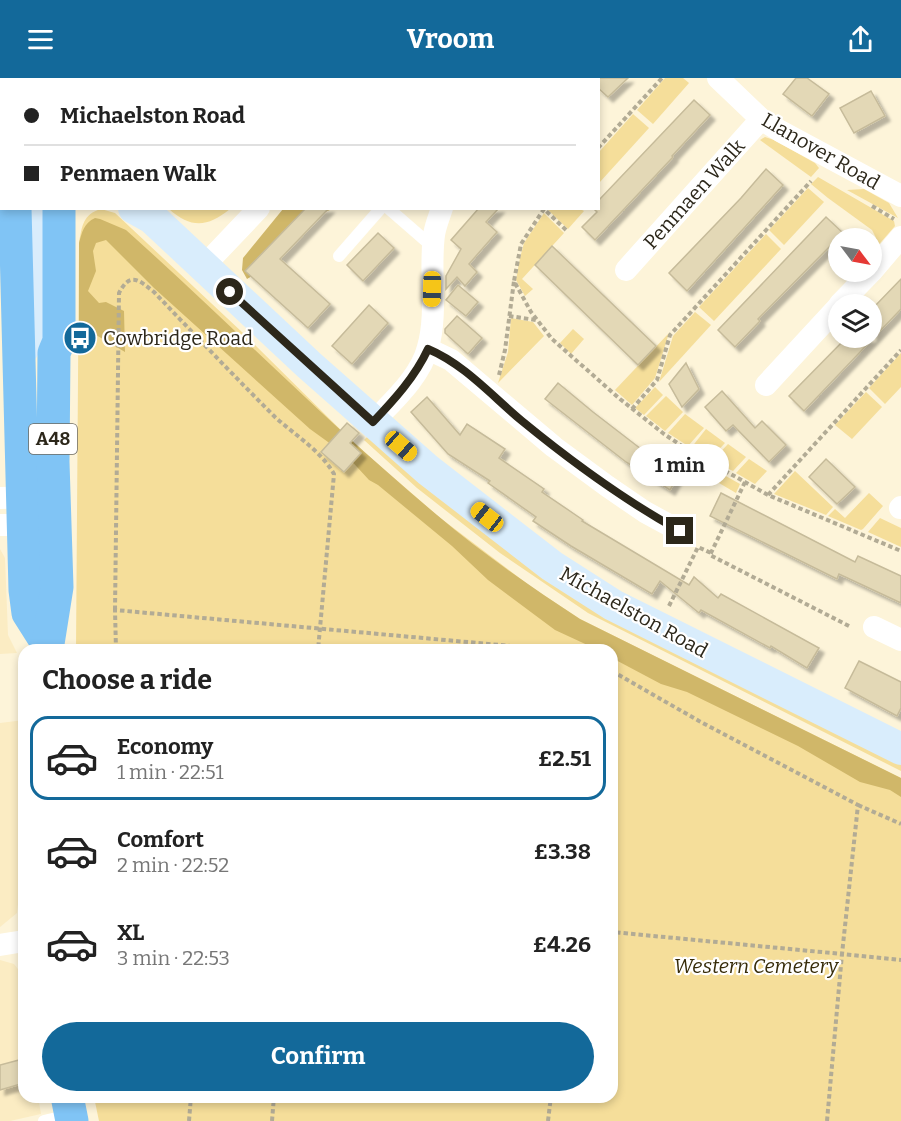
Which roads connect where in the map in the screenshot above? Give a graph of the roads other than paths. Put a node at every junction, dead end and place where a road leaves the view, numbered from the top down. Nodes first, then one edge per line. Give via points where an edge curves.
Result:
1 (718, 78) edge
2 (761, 119) junction
3 (899, 188) edge
4 (15, 210) edge
5 (39, 210) edge
6 (59, 210) edge
7 (257, 210) edge
8 (379, 210) edge
9 (390, 210) edge
10 (441, 210) edge
11 (145, 212) edge
12 (901, 237) edge
13 (434, 248) junction
14 (339, 256) dead end
15 (882, 259) edge
16 (203, 267) junction
17 (626, 270) dead end
18 (861, 282) edge
19 (849, 294) edge
20 (828, 317) edge
21 (428, 349) junction
22 (19, 355) junction
23 (766, 385) dead end
24 (373, 422) junction
25 (26, 511) edge
26 (680, 531) dead end
27 (874, 627) dead end
28 (901, 640) edge
29 (46, 644) edge
30 (901, 749) edge
31 (18, 942) edge
32 (0, 945) edge

1 - 2 street, Llanover Road
2 - 3 street, Llanover Road
2 - 17 street, Penmaen Walk
4 - 22 highway, A48
5 - 22 street via 37,326
6 - 25 highway, A48 via 59,341
7 - 16 street
8 - 14 lane
9 - 13 lane
10 - 13 street
11 - 16 street, Michaelston Road
12 - 15 street
13 - 21 street
16 - 24 street, Michaelston Road
18 - 19 street
20 - 23 street
21 - 24 street via 407,383
21 - 26 street via 451,360 607,486
22 - 25 highway, A48
24 - 30 street, Michaelston Road via 475,508 606,601
25 - 29 highway, A48 via 27,613
27 - 28 street
31 - 32 street

